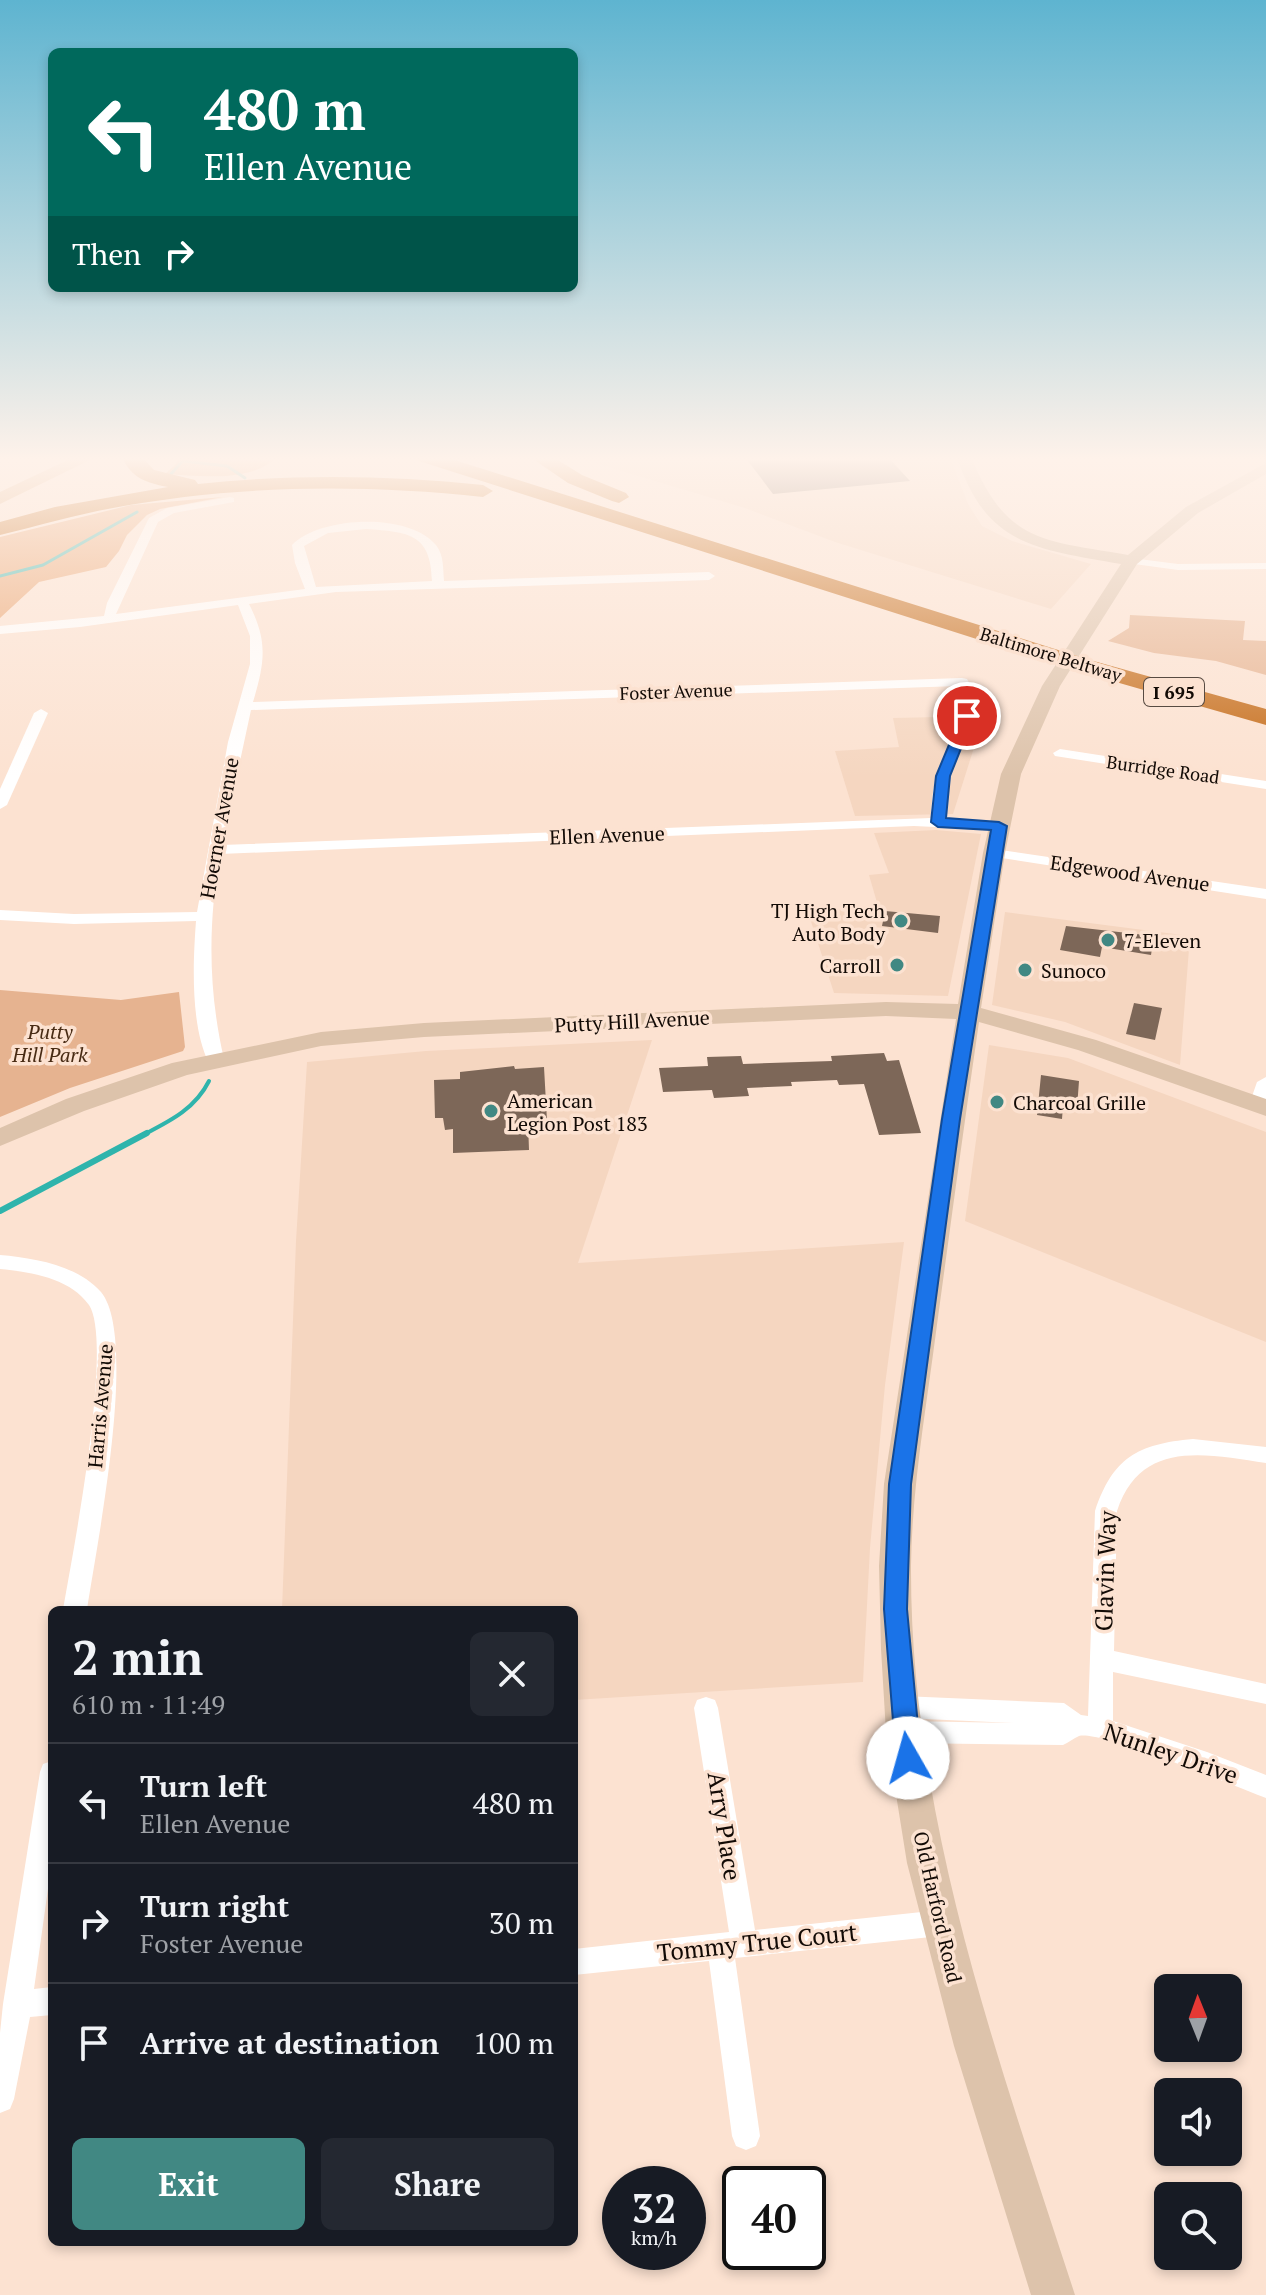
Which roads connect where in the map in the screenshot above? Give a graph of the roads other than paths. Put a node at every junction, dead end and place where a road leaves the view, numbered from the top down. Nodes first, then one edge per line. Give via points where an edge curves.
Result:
1 (132, 564) edge
2 (301, 564) edge
3 (437, 564) edge
4 (783, 564) edge
5 (802, 564) edge
6 (1129, 564) edge
7 (1155, 564) edge
8 (1266, 566) edge
9 (709, 576) dead end
10 (438, 584) junction
11 (312, 591) junction
12 (242, 602) junction
13 (109, 619) junction
14 (0, 630) edge
15 (1266, 700) edge
16 (243, 706) junction
17 (41, 713) dead end
18 (1266, 717) edge
19 (1060, 753) dead end
20 (1266, 785) edge
21 (0, 805) edge
22 (938, 822) junction
23 (999, 826) junction
24 (215, 850) junction
25 (994, 853) junction
26 (1266, 894) edge
27 (0, 915) edge
28 (204, 916) junction
29 (968, 1012) junction
30 (215, 1059) junction
31 (1263, 1098) edge
32 (0, 1138) edge
33 (5, 1262) edge
34 (1266, 1455) edge
35 (76, 1606) edge
36 (1102, 1659) junction
37 (1266, 1694) edge
38 (706, 1708) dead end
39 (903, 1720) junction
40 (1102, 1728) junction
41 (1266, 1787) edge
42 (48, 1799) edge
43 (940, 1923) junction
44 (732, 1945) junction
45 (578, 1962) edge
46 (48, 2001) edge
47 (17, 2004) junction
48 (0, 2099) edge
49 (746, 2136) dead end
50 (1053, 2295) edge

1 - 13 street
2 - 11 street
3 - 10 street
4 - 18 highway, Baltimore Beltway / I 695 via 1082,665
5 - 15 highway, Baltimore Beltway / I 695
6 - 23 street, Old Harford Road via 1051,686 1011,774
7 - 8 street
9 - 10 street
10 - 11 street
11 - 12 street
12 - 13 street
12 - 16 street, Hoerner Avenue via 258,654
13 - 14 street
16 - 22 street, Foster Avenue via 962,682 969,692 967,716 943,776
16 - 24 street, Hoerner Avenue
17 - 21 street
19 - 20 street, Burridge Road
22 - 23 street, Ellen Avenue
22 - 24 street, Ellen Avenue
23 - 25 street, Old Harford Road
24 - 28 street, Hoerner Avenue
25 - 26 street, Edgewood Avenue
25 - 29 street, Old Harford Road
27 - 28 street
28 - 30 street, Hoerner Avenue via 200,986
29 - 30 street, Putty Hill Avenue via 886,1009 381,1033
29 - 31 street, Putty Hill Avenue
29 - 39 street, Old Harford Road via 900,1484 895,1566
30 - 32 street, Putty Hill Avenue via 104,1093
33 - 35 street, Harris Avenue via 44,1270 79,1286 93,1297 107,1325 107,1385
34 - 36 street, Glavin Way via 1174,1448 1141,1458 1113,1483 1106,1511
36 - 37 street
36 - 40 street, Glavin Way
38 - 44 street, Arry Place
39 - 40 street, Nunley Drive via 1063,1734 1075,1725
39 - 43 street, Old Harford Road
40 - 41 street, Nunley Drive
42 - 47 street
43 - 44 street, Tommy True Court
43 - 50 street, Old Harford Road
44 - 45 street, Tommy True Court
44 - 49 street, Arry Place
46 - 47 street
47 - 48 street

